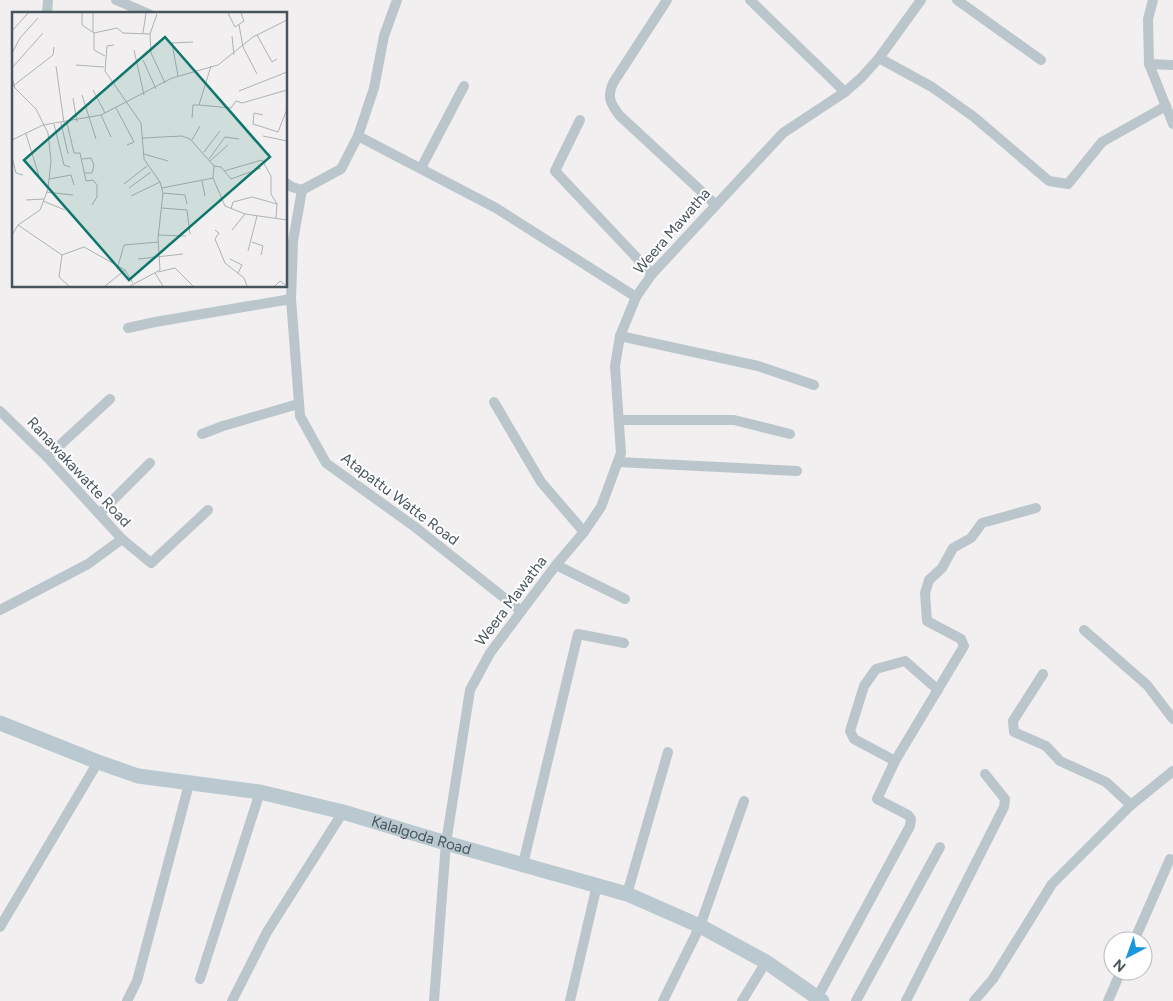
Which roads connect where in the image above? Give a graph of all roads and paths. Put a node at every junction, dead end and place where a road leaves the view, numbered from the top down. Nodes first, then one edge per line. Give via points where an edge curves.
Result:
1 (116, 0) edge
2 (397, 0) edge
3 (667, 0) edge
4 (750, 0) edge
5 (921, 0) edge
6 (957, 0) edge
7 (1153, 0) edge
8 (144, 12) edge
9 (879, 58) junction
10 (1041, 60) dead end
11 (1149, 64) junction
12 (1173, 65) edge
13 (464, 86) dead end
14 (845, 92) junction
15 (1166, 106) junction
16 (580, 120) dead end
17 (1173, 124) edge
18 (358, 136) junction
19 (421, 168) junction
20 (288, 184) edge
21 (302, 190) junction
22 (715, 204) junction
23 (291, 228) edge
24 (290, 242) edge
25 (652, 274) junction
26 (636, 297) junction
27 (291, 299) junction
28 (128, 328) dead end
29 (620, 336) junction
30 (814, 385) dead end
31 (110, 399) dead end
32 (494, 402) dead end
33 (298, 404) junction
34 (0, 411) edge
35 (619, 420) junction
36 (202, 434) dead end
37 (790, 434) dead end
38 (47, 457) junction
39 (618, 462) junction
40 (150, 463) dead end
41 (797, 471) dead end
42 (1036, 508) dead end
43 (208, 510) dead end
44 (100, 514) junction
45 (584, 532) junction
46 (122, 539) junction
47 (556, 566) junction
48 (625, 599) dead end
49 (0, 610) edge
50 (521, 612) junction
51 (1084, 630) dead end
52 (624, 643) dead end
53 (1043, 674) dead end
54 (938, 690) junction
55 (1173, 719) edge
56 (0, 724) edge
57 (668, 752) dead end
58 (895, 761) junction
59 (98, 762) junction
60 (1173, 771) edge
61 (985, 774) dead end
62 (189, 784) junction
63 (260, 792) junction
64 (744, 800) dead end
65 (1131, 804) junction
66 (343, 812) junction
67 (446, 843) junction
68 (940, 847) dead end
69 (1170, 859) dead end
70 (523, 864) junction
71 (598, 885) junction
72 (626, 894) junction
73 (700, 926) junction
74 (0, 927) edge
75 (1138, 931) edge
76 (766, 962) junction
77 (200, 979) dead end
78 (1117, 981) edge
79 (819, 999) edge
80 (128, 1001) edge
81 (232, 1001) edge
82 (434, 1001) edge
83 (570, 1001) edge
84 (663, 1001) edge
85 (742, 1001) edge
86 (856, 1001) edge
87 (906, 1001) edge
88 (974, 1001) edge
89 (1108, 1001) edge

1 - 8 street
2 - 18 street via 384,36 374,88
3 - 22 street via 613,83 610,102 619,115
4 - 14 street
5 - 9 street, Weera Mawatha
6 - 10 street
7 - 11 street via 1148,19
9 - 14 street, Weera Mawatha
9 - 15 street via 932,87 974,117 1049,181 1059,183 1068,184 1102,142
11 - 12 street
11 - 15 street
13 - 19 street
14 - 22 street, Weera Mawatha via 783,133
15 - 17 street
16 - 25 street via 555,171
18 - 19 street
18 - 21 street via 341,168
19 - 26 street via 496,208
20 - 21 street
21 - 23 street, Atapattu Watte Road
22 - 25 street, Weera Mawatha
23 - 24 street, Atapattu Watte Road
24 - 27 street, Atapattu Watte Road
25 - 26 street, Weera Mawatha
26 - 29 street, Weera Mawatha
27 - 28 street
27 - 33 street, Atapattu Watte Road
29 - 30 street via 758,366
29 - 35 street, Weera Mawatha via 615,366
31 - 38 street
32 - 45 street via 540,482
33 - 36 street
33 - 50 street, Atapattu Watte Road via 300,416 326,463 415,527
34 - 38 street, Ranawakawatte Road
35 - 37 street via 734,420
35 - 39 street, Weera Mawatha via 621,453
38 - 44 street, Ranawakawatte Road
39 - 41 street
39 - 45 street, Weera Mawatha via 601,507
40 - 44 street
42 - 54 street via 982,523 971,538 952,548 942,568 929,580 925,593 928,621 961,639 964,646
43 - 46 street via 151,563
44 - 46 street, Ranawakawatte Road
45 - 47 street, Weera Mawatha
46 - 49 street, Ranawakawatte Road via 88,564
47 - 48 street
47 - 50 street, Weera Mawatha
50 - 67 street, Weera Mawatha via 490,652 470,690
51 - 55 street via 1147,686
52 - 70 street via 578,634
53 - 65 street via 1013,721 1014,732 1046,746 1060,761 1106,782
54 - 58 street
54 - 58 street via 905,660 876,669 864,686 850,731 854,739
56 - 59 street, Kalalgoda Road
57 - 72 street
58 - 79 street via 878,799 908,815 912,819 910,826
59 - 62 street, Kalalgoda Road via 138,776
59 - 74 street
60 - 65 street
61 - 87 street via 1005,799 1004,807
62 - 63 street, Kalalgoda Road
62 - 80 street
63 - 66 street, Kalalgoda Road
63 - 77 street
64 - 73 street
65 - 88 street via 1052,884 993,979
66 - 67 street, Kalalgoda Road
66 - 81 street via 266,932
67 - 70 street, Kalalgoda Road
67 - 82 street, Weera Mawatha
68 - 86 street
69 - 75 street
70 - 71 street, Kalalgoda Road
71 - 72 street, Kalalgoda Road
71 - 83 street
72 - 73 street, Kalalgoda Road
73 - 76 street, Kalalgoda Road
73 - 84 street
76 - 79 street, Kalalgoda Road
76 - 85 street
78 - 89 street

